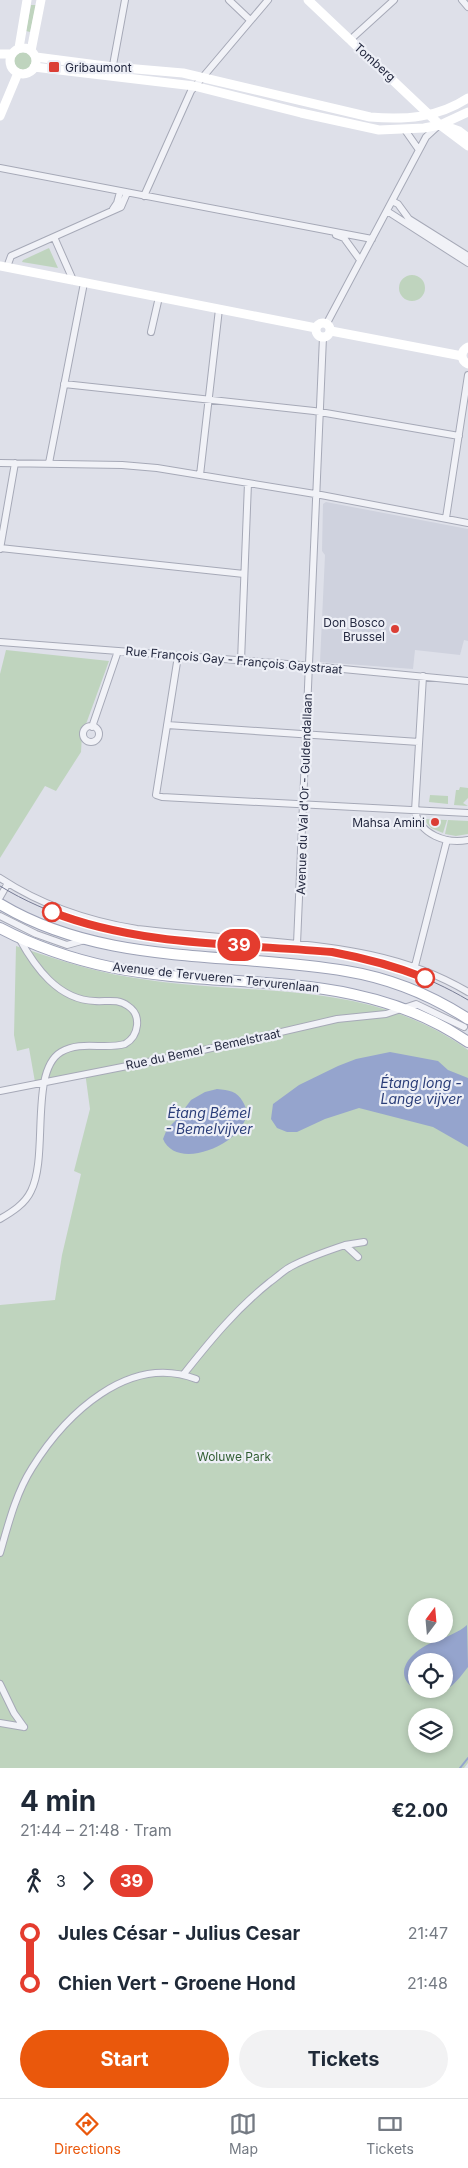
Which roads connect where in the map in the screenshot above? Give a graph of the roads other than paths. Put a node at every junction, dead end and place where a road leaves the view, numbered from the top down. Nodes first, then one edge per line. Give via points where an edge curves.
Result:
1 (26, 0) edge
2 (41, 0) edge
3 (125, 0) edge
4 (229, 0) edge
5 (268, 0) edge
6 (308, 0) edge
7 (394, 0) edge
8 (462, 0) edge
9 (468, 7) edge
10 (250, 20) junction
11 (350, 40) junction
12 (15, 51) junction
13 (0, 54) edge
14 (34, 54) junction
15 (0, 66) edge
16 (34, 68) junction
17 (14, 70) junction
18 (112, 72) junction
19 (201, 77) junction
20 (194, 86) junction
21 (468, 98) edge
22 (304, 101) junction
23 (468, 112) edge
24 (301, 113) junction
25 (430, 114) junction
26 (0, 116) edge
27 (440, 125) junction
28 (405, 130) junction
29 (468, 138) edge
30 (468, 146) edge
31 (419, 150) junction
32 (0, 168) edge
33 (123, 193) junction
34 (144, 196) junction
35 (392, 201) junction
36 (387, 211) junction
37 (331, 232) junction
38 (54, 237) junction
39 (372, 239) junction
40 (449, 247) junction
41 (468, 256) edge
42 (360, 260) junction
43 (468, 263) edge
44 (7, 267) edge
45 (73, 280) junction
46 (84, 283) junction
47 (159, 297) junction
48 (219, 309) junction
49 (329, 327) junction
50 (316, 328) junction
51 (151, 332) dead end
52 (322, 337) junction
53 (468, 347) edge
54 (462, 356) junction
55 (468, 364) edge
56 (468, 375) edge
57 (64, 384) junction
58 (209, 400) junction
59 (319, 412) junction
60 (459, 436) junction
61 (0, 463) edge
62 (49, 463) junction
63 (15, 464) junction
64 (200, 475) junction
65 (248, 483) junction
66 (316, 494) junction
67 (446, 518) junction
68 (468, 523) edge
69 (0, 549) edge
70 (244, 574) junction
71 (0, 642) edge
72 (118, 651) junction
73 (178, 656) junction
74 (241, 660) junction
75 (309, 666) junction
76 (423, 676) junction
77 (468, 681) edge
78 (167, 725) junction
79 (92, 727) dead end
80 (306, 733) junction
81 (419, 742) junction
82 (304, 804) junction
83 (416, 811) junction
84 (468, 813) edge
85 (447, 840) junction
86 (468, 840) edge
87 (0, 878) edge
88 (8, 883) junction
89 (0, 897) edge
90 (0, 904) edge
91 (0, 916) edge
92 (0, 928) edge
93 (14, 935) junction
94 (0, 937) edge
95 (85, 940) junction
96 (297, 944) junction
97 (415, 966) junction
98 (468, 992) edge
99 (406, 1008) junction
100 (465, 1026) edge
101 (468, 1042) edge
102 (43, 1083) junction
103 (0, 1091) edge
104 (0, 1219) edge
105 (364, 1242) dead end
106 (346, 1245) junction
107 (358, 1257) dead end
108 (184, 1374) junction
109 (196, 1379) dead end
110 (0, 1553) edge
111 (0, 1684) edge
112 (0, 1723) edge

1 - 12 main road
2 - 14 main road
3 - 18 street
4 - 10 street
5 - 10 street
6 - 11 main road, Tomberg
7 - 11 street
8 - 9 street
10 - 19 street
11 - 25 main road, Tomberg
12 - 13 main road
12 - 14 main road
12 - 17 main road via 9,60
14 - 16 main road
14 - 18 main road
15 - 17 main road
16 - 17 main road via 29,73
16 - 18 main road
17 - 26 main road
18 - 19 main road via 182,73
18 - 20 main road
19 - 20 street
19 - 22 main road
20 - 24 main road
20 - 34 street
21 - 25 main road via 456,106
22 - 24 street
22 - 25 main road via 399,119
23 - 27 main road
24 - 28 main road via 379,130
25 - 27 main road, Tomberg
27 - 28 main road
27 - 29 main road, Tomberg via 459,131
27 - 30 main road, Tomberg
27 - 31 street via 427,136
28 - 31 street
31 - 35 street
32 - 33 street
33 - 34 street
33 - 38 street via 112,210
34 - 37 street
35 - 36 street
35 - 40 street via 409,218
36 - 39 street
36 - 40 street
37 - 39 street
37 - 42 street via 344,238
38 - 44 street via 18,253
38 - 45 street
39 - 42 street
40 - 41 street
40 - 43 street
42 - 49 street
44 - 45 main road
45 - 46 main road
46 - 47 main road
46 - 57 street
47 - 48 main road
47 - 51 street
48 - 50 main road
48 - 58 street
49 - 50 main road via 320,323
49 - 52 main road via 329,335
49 - 54 main road
50 - 52 main road
52 - 59 street, Avenue du Val d'Or - Guldendallaan
53 - 54 main road
54 - 55 main road
56 - 60 street
57 - 58 street
57 - 62 street
58 - 59 street
58 - 64 street
59 - 60 street
59 - 66 street, Avenue du Val d'Or - Guldendallaan
60 - 67 street
61 - 63 street
62 - 63 street
62 - 64 street via 122,465
63 - 69 street
64 - 65 street
65 - 66 street
65 - 70 street
66 - 67 street
66 - 75 street, Avenue du Val d'Or - Guldendallaan
67 - 68 street
69 - 70 street
70 - 74 street
71 - 72 street, Rue François Gay - François Gaystraat
72 - 73 street, Rue François Gay - François Gaystraat
72 - 79 street
73 - 74 street, Rue François Gay - François Gaystraat
73 - 78 street
74 - 75 street, Rue François Gay - François Gaystraat
75 - 76 street, Rue François Gay - François Gaystraat
75 - 80 street, Avenue du Val d'Or - Guldendallaan
76 - 77 street, Rue François Gay - François Gaystraat
76 - 81 street
78 - 80 street
78 - 82 street via 156,795
80 - 81 street
80 - 82 street, Avenue du Val d'Or - Guldendallaan
81 - 83 street
82 - 83 street
82 - 96 street, Avenue du Val d'Or - Guldendallaan
83 - 84 street
83 - 85 street via 420,826
85 - 86 street
85 - 97 street
87 - 88 street
88 - 89 street
88 - 96 street via 53,906 120,926
90 - 95 main road, Avenue de Tervueren - Tervurenlaan via 47,928
91 - 95 street, Avenue de Tervueren - Tervurenlaan via 67,945
92 - 93 main road, Avenue de Tervueren - Tervurenlaan
93 - 94 main road
93 - 99 main road, Avenue de Tervueren - Tervurenlaan via 79,960 111,967 340,991
93 - 102 street via 43,974 58,988 94,1002 126,1004 134,1012 137,1022 135,1034 125,1044 69,1048 59,1053 49,1064
95 - 100 main road, Avenue de Tervueren - Tervurenlaan via 139,951 346,971 410,989 443,1004
96 - 97 street via 352,950
97 - 98 street
99 - 100 main road, Avenue de Tervueren - Tervurenlaan
99 - 102 street, Rue du Bemel - Bemelstraat via 386,1014 337,1019
100 - 101 main road, Avenue de Tervueren - Tervurenlaan
102 - 103 street, Rue du Bemel - Bemelstraat
102 - 104 street via 40,1164 36,1179 31,1193 19,1207
105 - 106 street
106 - 107 street
106 - 108 street via 290,1267 254,1295 209,1341
108 - 109 street
108 - 110 street via 147,1374 127,1380 99,1394 77,1412 31,1469
111 - 112 street via 24,1727

